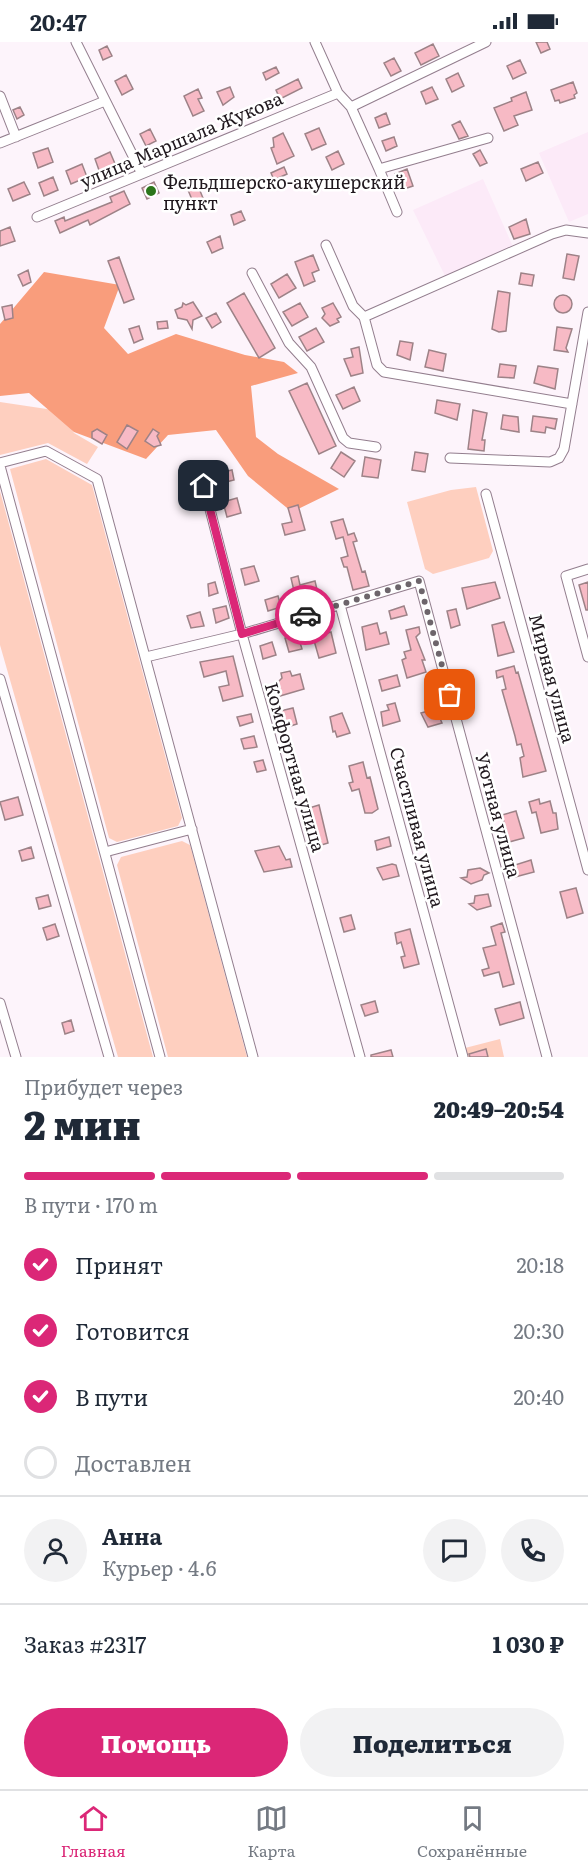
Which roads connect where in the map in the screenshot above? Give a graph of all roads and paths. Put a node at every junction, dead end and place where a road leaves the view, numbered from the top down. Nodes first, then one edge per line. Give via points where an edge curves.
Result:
1 (76, 42) edge
2 (315, 42) edge
3 (486, 42) edge
4 (338, 93) junction
5 (0, 96) edge
6 (105, 101) junction
7 (351, 107) junction
8 (16, 137) junction
9 (488, 138) dead end
10 (0, 143) edge
11 (379, 169) junction
12 (141, 172) junction
13 (397, 212) dead end
14 (37, 217) dead end
15 (588, 233) edge
16 (326, 245) dead end
17 (252, 273) dead end
18 (588, 312) edge
19 (364, 317) junction
20 (572, 404) junction
21 (376, 447) dead end
22 (450, 458) dead end
23 (0, 464) edge
24 (204, 486) dead end
25 (486, 494) dead end
26 (588, 569) edge
27 (340, 605) junction
28 (242, 634) junction
29 (146, 657) junction
30 (588, 657) edge
31 (0, 679) edge
32 (192, 830) junction
33 (105, 852) junction
34 (588, 870) edge
35 (0, 1003) edge
36 (16, 1057) edge
37 (109, 1057) edge
38 (160, 1057) edge
39 (253, 1057) edge
40 (360, 1057) edge
41 (463, 1057) edge
42 (547, 1057) edge

1 - 6 street
2 - 4 street
3 - 7 street
4 - 7 street
4 - 12 street, улица Маршала Жукова
5 - 8 street
6 - 8 street
6 - 12 street
7 - 11 street
8 - 10 street
9 - 11 street
11 - 13 street
12 - 14 street, улица Маршала Жукова
15 - 19 street via 566,230 552,234
16 - 19 street via 353,306
17 - 21 street via 289,343 311,367 343,438
18 - 20 street
19 - 20 street via 377,365 384,372
20 - 22 street via 564,449 559,458 550,462
23 - 29 street via 46,452 97,479
23 - 33 street
24 - 28 street, Комфортная улица
25 - 34 street, Мирная улица
26 - 30 street via 566,576
27 - 28 street
27 - 41 street, Счастливая улица
27 - 42 street, Уютная улица via 419,581
28 - 29 street
28 - 40 street, Комфортная улица
29 - 32 street
31 - 37 street
32 - 33 street
32 - 39 street
33 - 38 street
35 - 36 street

